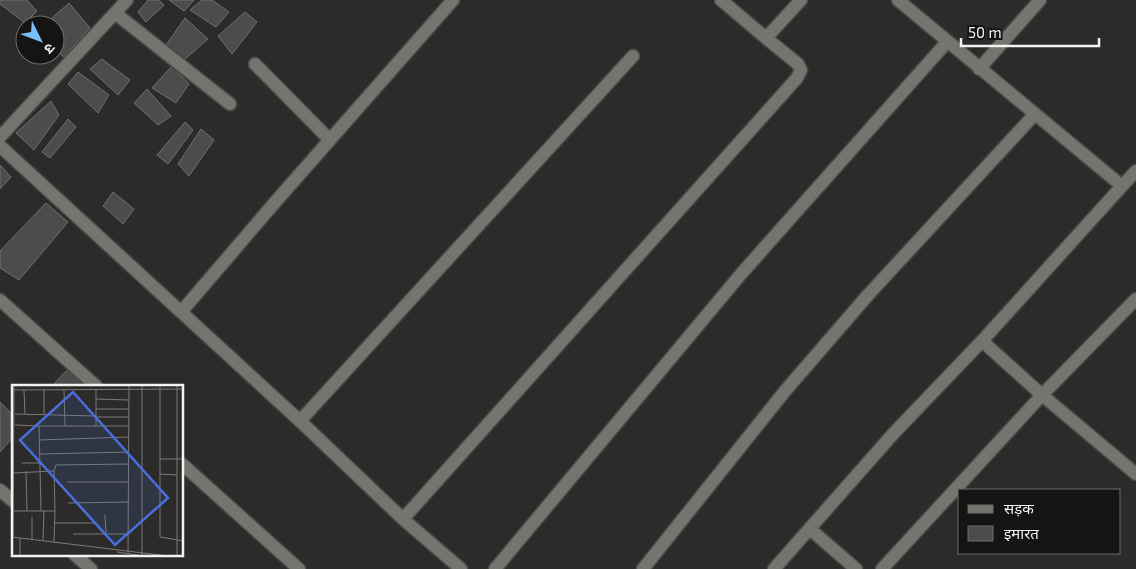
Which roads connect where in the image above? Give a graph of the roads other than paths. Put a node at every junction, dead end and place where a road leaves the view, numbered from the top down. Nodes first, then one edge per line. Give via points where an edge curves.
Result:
1 (127, 0) edge
2 (453, 0) edge
3 (721, 0) edge
4 (801, 0) edge
5 (898, 0) edge
6 (1040, 0) edge
7 (116, 14) junction
8 (766, 38) junction
9 (947, 42) junction
10 (633, 56) dead end
11 (255, 64) dead end
12 (979, 69) junction
13 (230, 104) dead end
14 (1035, 114) junction
15 (0, 137) edge
16 (330, 140) junction
17 (0, 146) edge
18 (1136, 171) edge
19 (1122, 186) junction
20 (1136, 299) edge
21 (0, 300) edge
22 (181, 312) junction
23 (982, 341) junction
24 (95, 385) edge
25 (1042, 395) junction
26 (300, 421) junction
27 (184, 466) edge
28 (1136, 474) edge
29 (0, 490) edge
30 (12, 500) edge
31 (403, 519) junction
32 (810, 529) junction
33 (76, 556) edge
34 (90, 569) edge
35 (299, 569) edge
36 (461, 569) edge
37 (495, 569) edge
38 (643, 569) edge
39 (774, 569) edge
40 (856, 569) edge
41 (882, 569) edge

1 - 7 street
2 - 16 street
3 - 8 street
4 - 8 street
5 - 9 street
6 - 12 street
7 - 13 street
7 - 15 street
8 - 31 street via 798,64 797,78
9 - 12 street
9 - 37 street via 741,274
10 - 26 street
11 - 16 street
12 - 14 street
14 - 19 street
14 - 38 street via 784,391
16 - 22 street
17 - 22 street
18 - 19 street
19 - 23 street
20 - 25 street
21 - 24 street
22 - 26 street
23 - 25 street
23 - 32 street via 893,434
25 - 28 street
25 - 41 street
26 - 31 street
27 - 35 street
29 - 30 street
31 - 36 street
32 - 39 street
32 - 40 street
33 - 34 street

